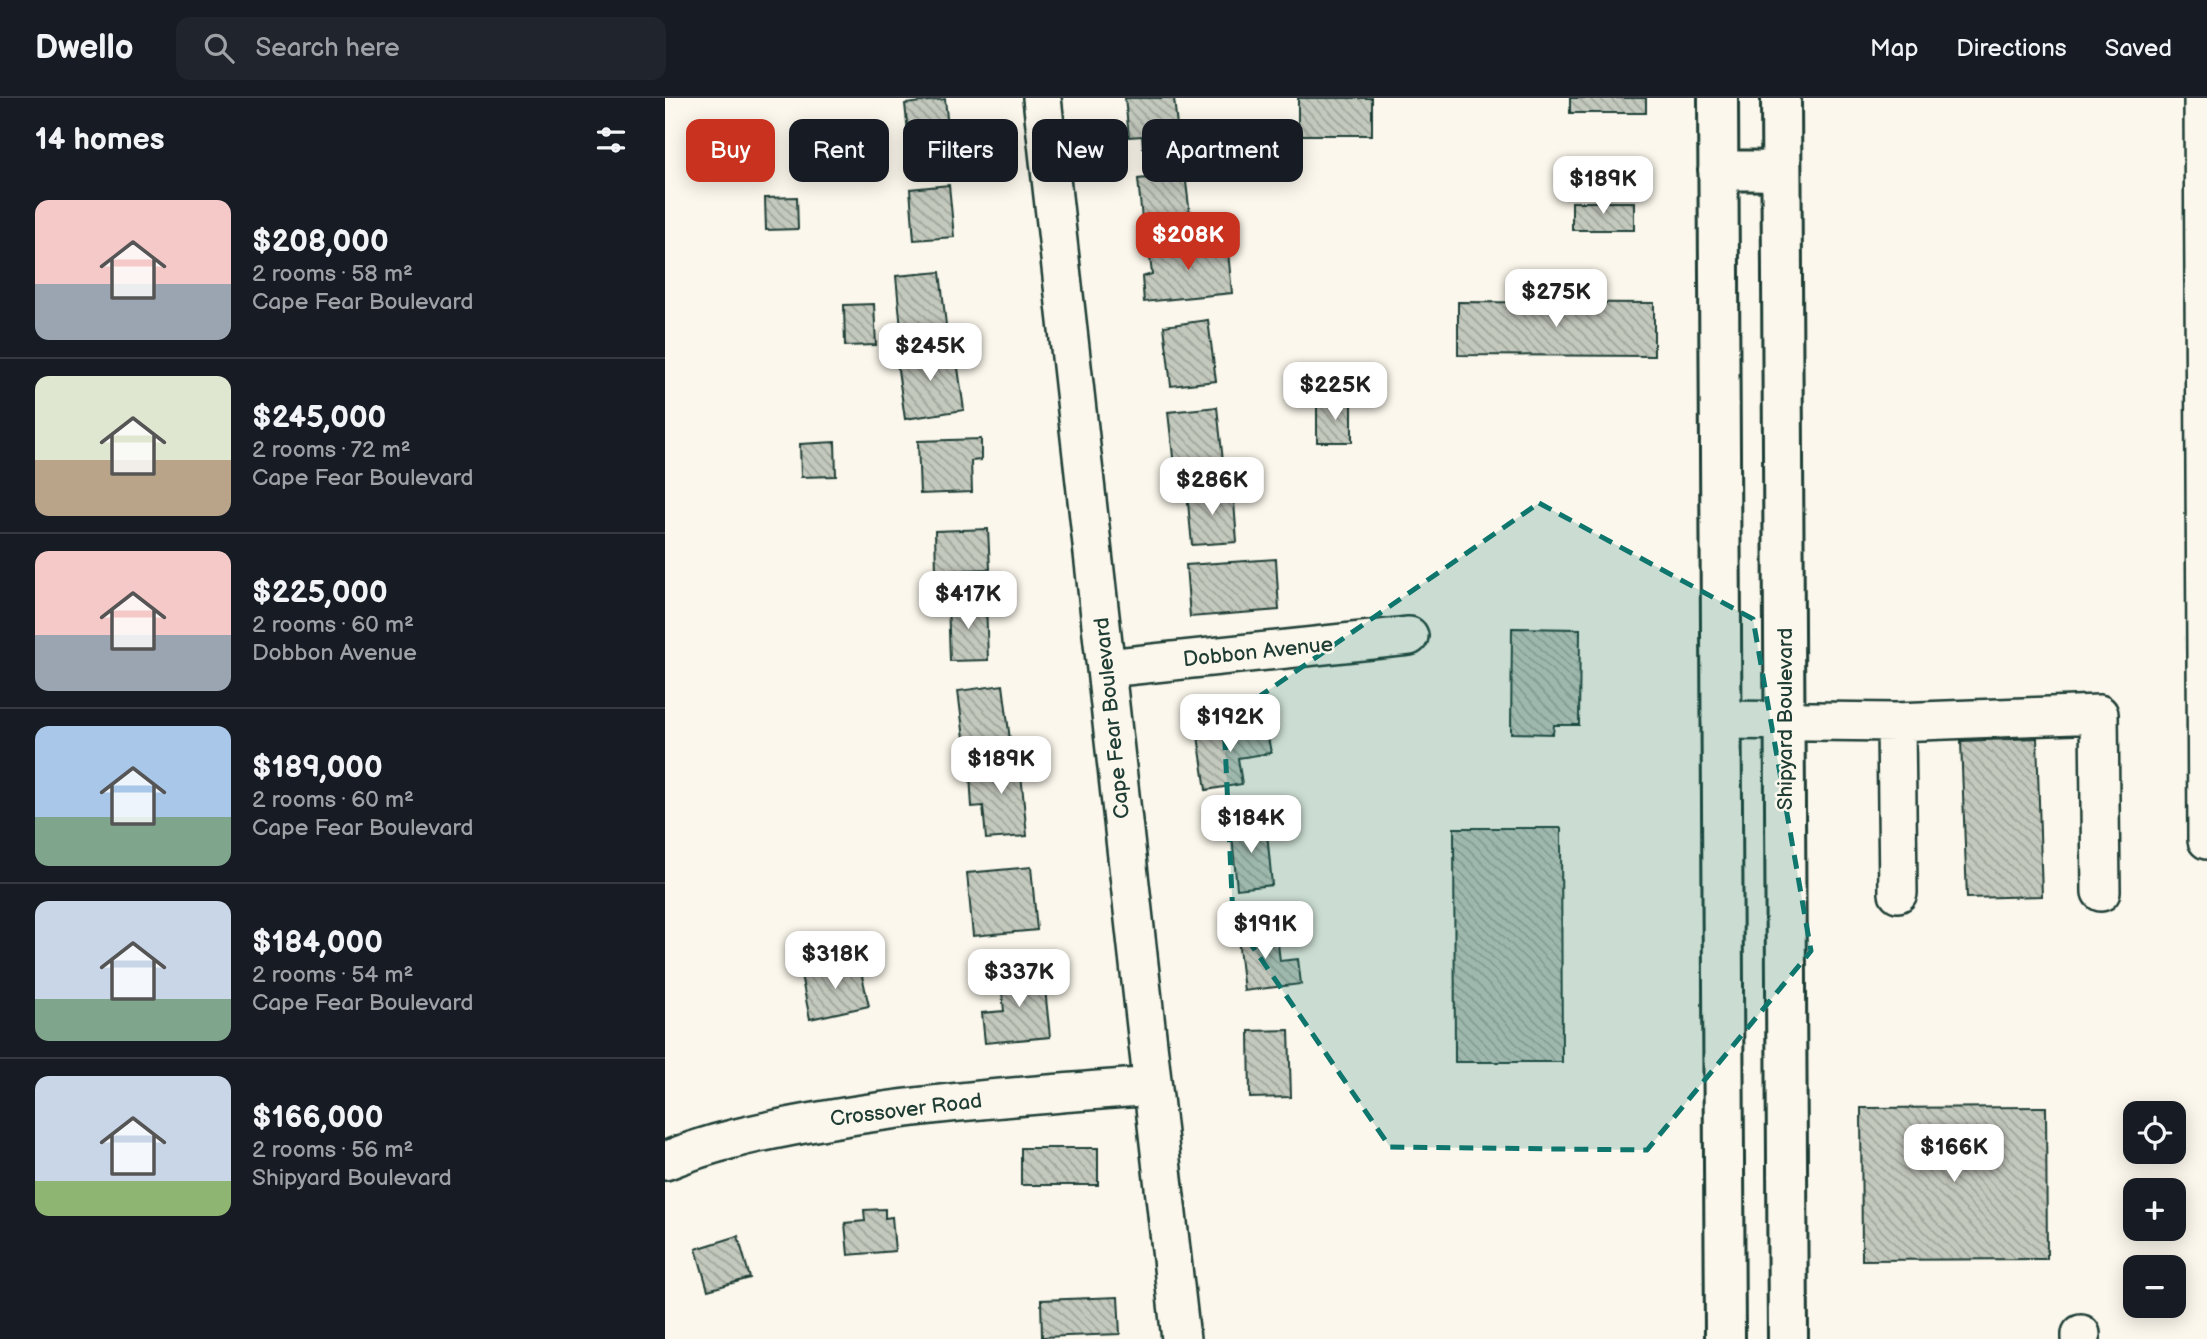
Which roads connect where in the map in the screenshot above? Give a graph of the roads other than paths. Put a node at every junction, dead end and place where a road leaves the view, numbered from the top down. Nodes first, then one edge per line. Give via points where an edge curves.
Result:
1 (1042, 98) edge
2 (1718, 98) edge
3 (1781, 98) edge
4 (2203, 98) edge
5 (1718, 170) junction
6 (1781, 171) junction
7 (1409, 636) dead end
8 (1107, 668) junction
9 (1721, 719) junction
10 (1784, 720) junction
11 (1896, 722) junction
12 (2207, 840) edge
13 (2101, 892) dead end
14 (1898, 893) dead end
15 (1152, 1086) junction
16 (665, 1161) edge
17 (1181, 1339) edge
18 (1725, 1339) edge
19 (1788, 1339) edge

1 - 8 street, Cape Fear Boulevard
2 - 5 main road
3 - 6 main road, Shipyard Boulevard
4 - 12 street
5 - 6 main road
5 - 9 main road
6 - 10 main road, Shipyard Boulevard
7 - 8 street, Dobbon Avenue
8 - 15 street, Cape Fear Boulevard
9 - 10 street
9 - 18 main road
10 - 11 street
10 - 19 main road, Shipyard Boulevard
11 - 13 street via 2099,714
11 - 14 street
15 - 16 street, Crossover Road via 850,1115 752,1133
15 - 17 street, Cape Fear Boulevard

